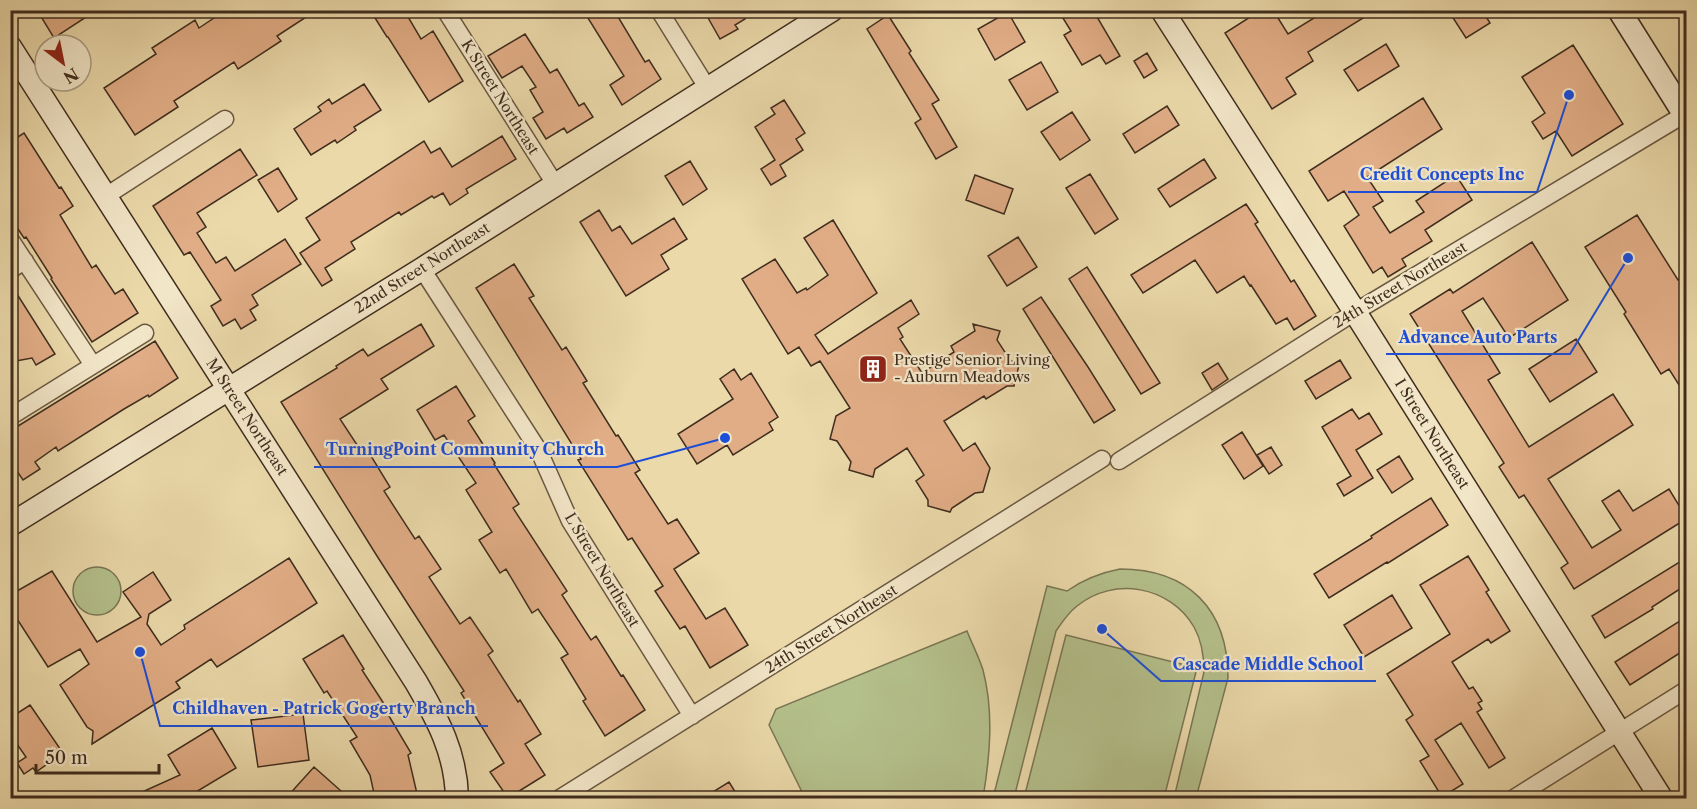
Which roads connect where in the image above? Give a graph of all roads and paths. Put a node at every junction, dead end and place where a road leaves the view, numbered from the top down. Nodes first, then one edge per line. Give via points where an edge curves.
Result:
1 (445, 10) edge
2 (659, 10) edge
3 (832, 10) edge
4 (1162, 10) edge
5 (1619, 10) edge
6 (10, 47) edge
7 (708, 88) junction
8 (1686, 115) edge
9 (225, 119) dead end
10 (555, 184) junction
11 (105, 196) junction
12 (10, 239) edge
13 (25, 261) junction
14 (422, 269) junction
15 (10, 270) edge
16 (1355, 312) junction
17 (145, 333) dead end
18 (93, 365) junction
19 (229, 388) junction
20 (10, 417) edge
21 (1102, 459) dead end
22 (1119, 461) dead end
23 (10, 525) edge
24 (1686, 690) edge
25 (692, 716) junction
26 (1619, 732) junction
27 (457, 798) edge
28 (560, 798) edge
29 (1514, 798) edge
30 (1661, 798) edge

1 - 10 street, K Street Northeast
2 - 7 street
3 - 7 street, 22nd Street Northeast
4 - 16 street, I Street Northeast
5 - 8 street
6 - 11 street, M Street Northeast
7 - 10 street, 22nd Street Northeast
8 - 16 street, 24th Street Northeast
9 - 11 street
10 - 14 street, 22nd Street Northeast
11 - 19 street, M Street Northeast
12 - 13 street
13 - 15 street
13 - 18 street
14 - 19 street, 22nd Street Northeast
14 - 25 street, L Street Northeast via 539,451 570,521
16 - 22 street, 24th Street Northeast
16 - 26 street, I Street Northeast
17 - 18 street
18 - 20 street
19 - 23 street, 22nd Street Northeast
19 - 27 street, M Street Northeast via 435,714 451,752
21 - 25 street, 24th Street Northeast
24 - 26 street
25 - 28 street, 24th Street Northeast
26 - 29 street
26 - 30 street, I Street Northeast

